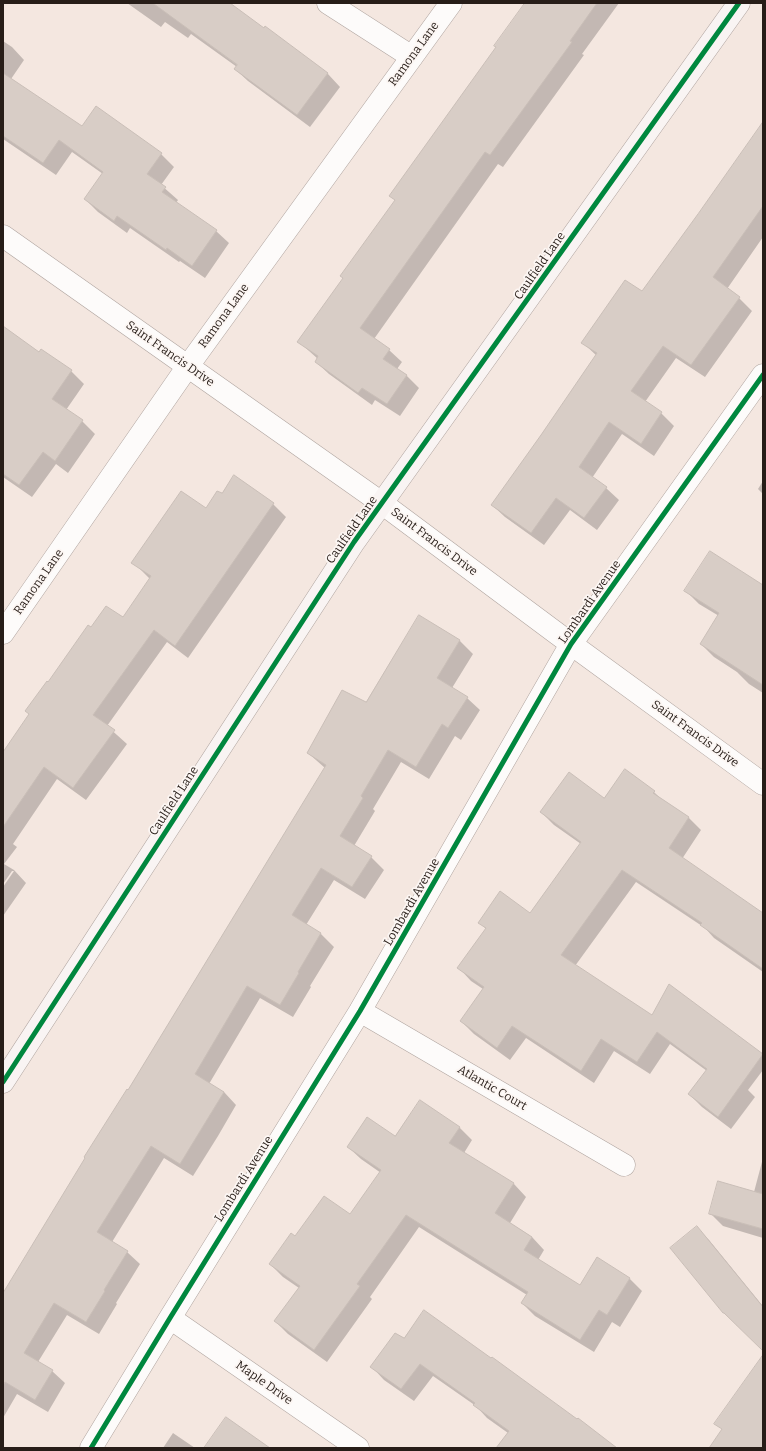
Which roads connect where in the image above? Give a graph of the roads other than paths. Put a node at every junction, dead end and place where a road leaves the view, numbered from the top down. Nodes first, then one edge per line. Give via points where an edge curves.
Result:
1 (328, 3) edge
2 (451, 3) edge
3 (739, 3) edge
4 (412, 57) junction
5 (3, 236) edge
6 (188, 366) junction
7 (763, 375) edge
8 (383, 504) junction
9 (3, 633) edge
10 (571, 644) junction
11 (763, 784) edge
12 (360, 1011) junction
13 (3, 1082) edge
14 (624, 1165) dead end
15 (170, 1318) junction
16 (91, 1448) edge
17 (358, 1448) edge

1 - 4 street
2 - 4 street, Ramona Lane
3 - 8 main road, Caulfield Lane
4 - 6 street, Ramona Lane
5 - 6 street, Saint Francis Drive
6 - 8 street, Saint Francis Drive
6 - 9 street, Ramona Lane
7 - 10 street, Lombardi Avenue
8 - 10 street, Saint Francis Drive
8 - 13 main road, Caulfield Lane via 347,553
10 - 11 street, Saint Francis Drive
10 - 12 street, Lombardi Avenue
12 - 14 street, Atlantic Court
12 - 15 street, Lombardi Avenue
15 - 16 street, Lombardi Avenue
15 - 17 street, Maple Drive

